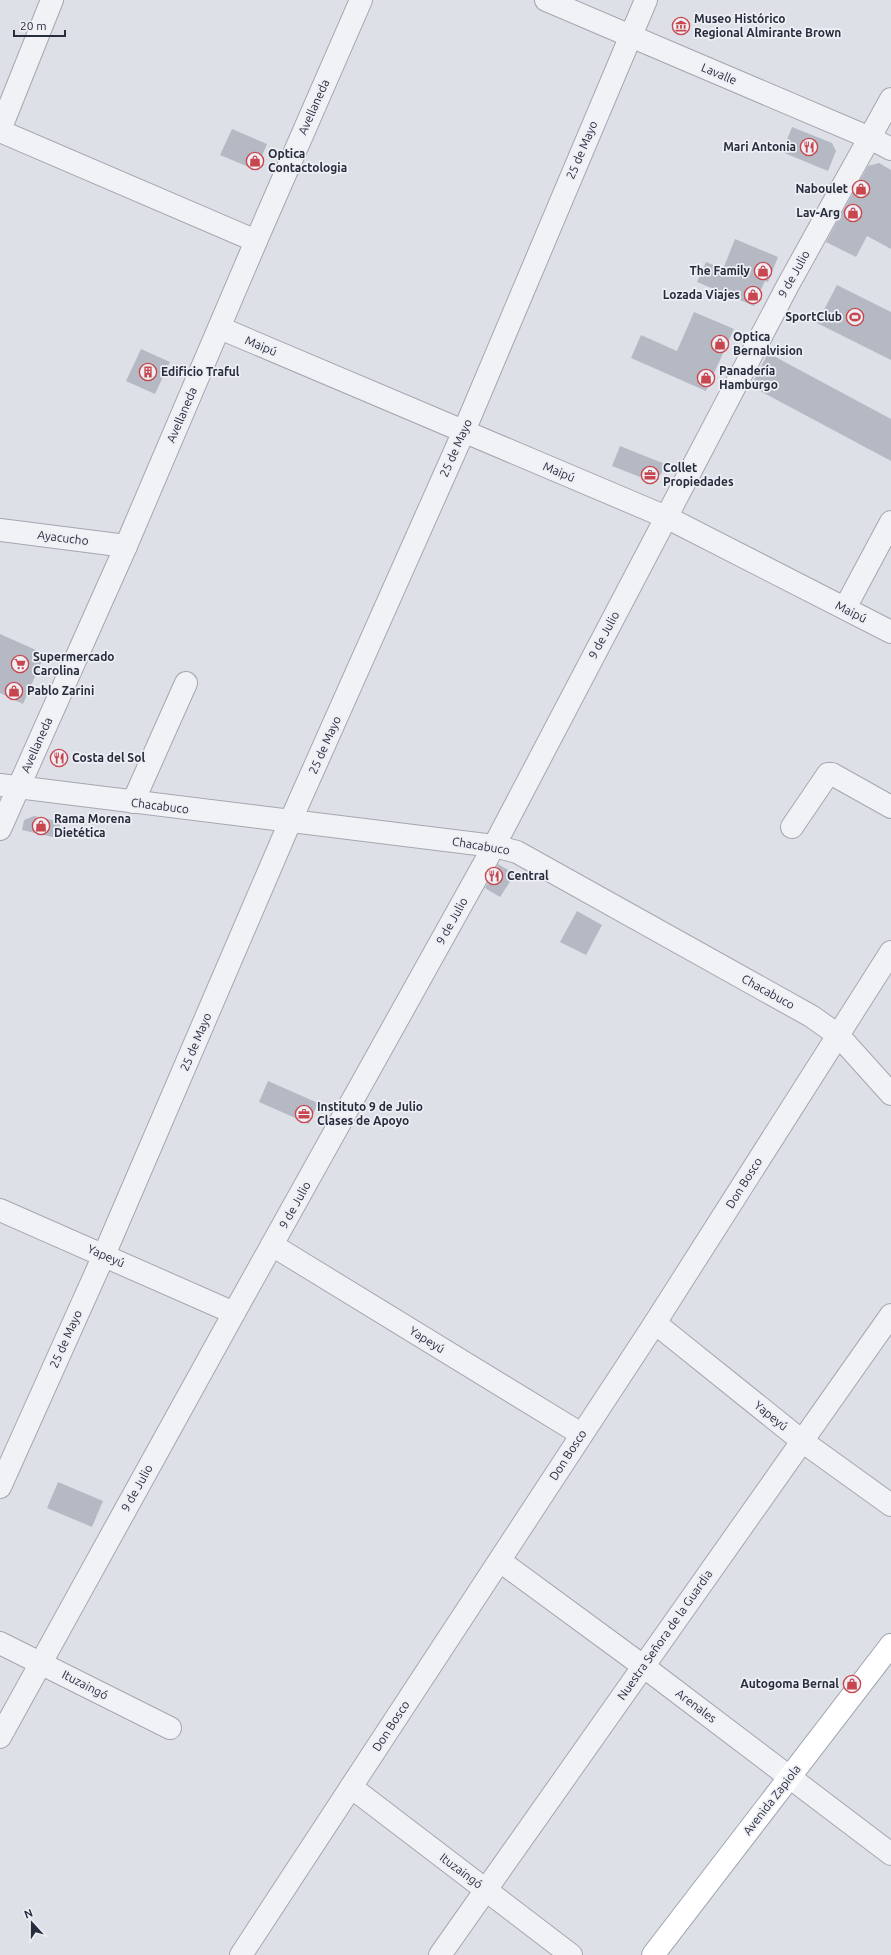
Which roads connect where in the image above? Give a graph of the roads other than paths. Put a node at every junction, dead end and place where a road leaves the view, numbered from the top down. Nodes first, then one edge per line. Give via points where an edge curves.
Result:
1 (52, 0) edge
2 (361, 0) edge
3 (546, 0) edge
4 (646, 0) edge
5 (630, 36) junction
6 (891, 99) edge
7 (0, 130) edge
8 (870, 138) junction
9 (891, 149) edge
10 (256, 241) junction
11 (220, 328) junction
12 (464, 431) junction
13 (666, 517) junction
14 (891, 522) edge
15 (0, 530) edge
16 (126, 546) junction
17 (845, 608) junction
18 (891, 632) edge
19 (186, 683) dead end
20 (9, 787) edge
21 (133, 802) junction
22 (891, 807) edge
23 (290, 822) junction
24 (792, 827) dead end
25 (0, 829) edge
26 (494, 846) junction
27 (891, 952) edge
28 (838, 1035) junction
29 (891, 1094) edge
30 (0, 1210) edge
31 (272, 1245) junction
32 (104, 1255) junction
33 (234, 1313) junction
34 (891, 1315) edge
35 (655, 1323) junction
36 (581, 1434) junction
37 (802, 1441) junction
38 (0, 1488) edge
39 (891, 1505) edge
40 (500, 1561) junction
41 (0, 1643) edge
42 (891, 1645) edge
43 (40, 1662) junction
44 (644, 1666) junction
45 (170, 1728) dead end
46 (0, 1737) edge
47 (790, 1777) junction
48 (351, 1787) junction
49 (891, 1854) edge
50 (486, 1890) junction
51 (241, 1955) edge
52 (440, 1955) edge
53 (571, 1955) edge
54 (653, 1955) edge

1 - 7 street
2 - 10 street, Avellaneda
3 - 5 street, Lavalle
4 - 5 street, 25 de Mayo
5 - 8 street, Lavalle
5 - 12 street, 25 de Mayo
6 - 8 street, 9 de Julio
7 - 10 street
8 - 9 street, Lavalle
8 - 13 street, 9 de Julio via 788,285
10 - 11 street, Avellaneda
11 - 12 street, Maipú
11 - 16 street, Avellaneda
12 - 13 street, Maipú
12 - 23 street, 25 de Mayo
13 - 17 street, Maipú
13 - 26 street, 9 de Julio
14 - 17 street
15 - 16 street, Ayacucho
16 - 20 street, Avellaneda
17 - 18 street, Maipú
19 - 21 street
20 - 21 street, Chacabuco
20 - 25 street, Avellaneda
21 - 23 street, Chacabuco
22 - 24 street via 828,774
23 - 26 street, Chacabuco
23 - 32 street, 25 de Mayo
26 - 28 street, Chacabuco via 528,858 811,1016
26 - 31 street, 9 de Julio
27 - 28 street, Don Bosco
28 - 29 street, Chacabuco
28 - 35 street, Don Bosco
30 - 32 street, Yapeyú
31 - 33 street, 9 de Julio
31 - 36 street, Yapeyú
32 - 33 street, Yapeyú
32 - 38 street, 25 de Mayo
33 - 43 street, 9 de Julio
34 - 37 street, Nuestra Señora de la Guardia
35 - 36 street, Don Bosco
35 - 37 street, Yapeyú
36 - 40 street, Don Bosco
37 - 39 street, Yapeyú
37 - 44 street, Nuestra Señora de la Guardia
40 - 44 street, Arenales
40 - 48 street, Don Bosco
41 - 43 street, Ituzaingó
42 - 47 main road, Avenida Zapiola
43 - 45 street, Ituzaingó
43 - 46 street, 9 de Julio
44 - 47 street, Arenales
44 - 50 street, Nuestra Señora de la Guardia
47 - 49 street, Arenales
47 - 54 main road, Avenida Zapiola
48 - 50 street, Ituzaingó
48 - 51 street, Don Bosco
50 - 52 street, Nuestra Señora de la Guardia
50 - 53 street, Ituzaingó

